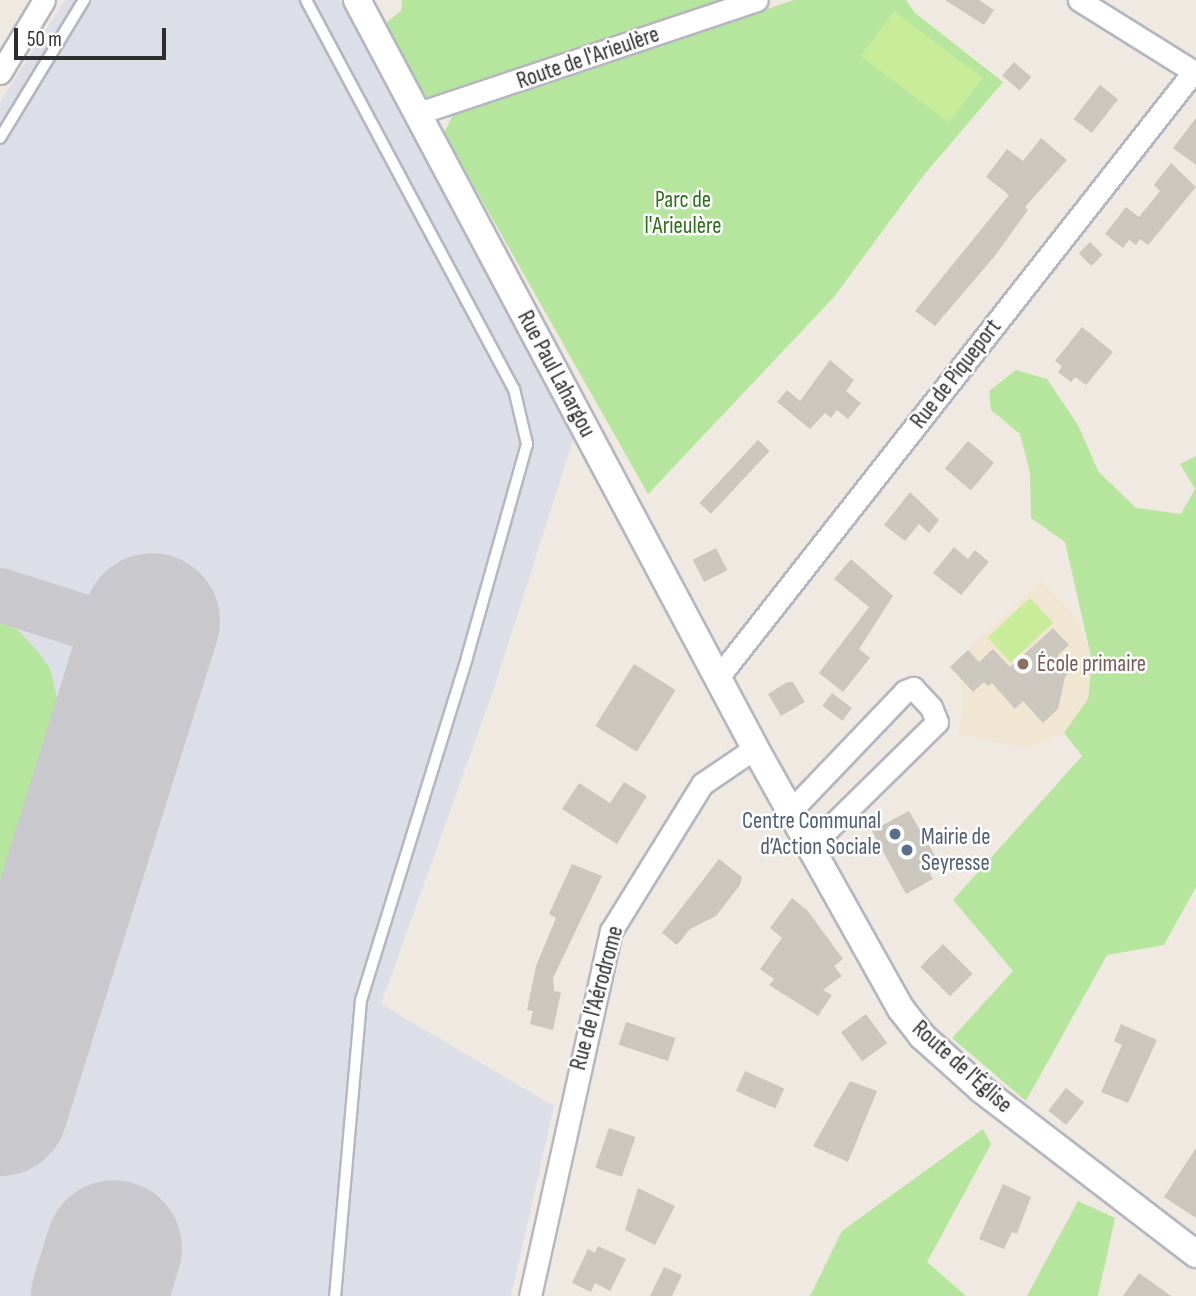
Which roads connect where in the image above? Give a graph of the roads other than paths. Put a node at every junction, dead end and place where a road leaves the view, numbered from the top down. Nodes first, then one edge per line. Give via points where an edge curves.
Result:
1 (44, 0) edge
2 (84, 0) edge
3 (306, 0) edge
4 (357, 0) edge
5 (757, 0) edge
6 (1079, 0) edge
7 (1195, 72) edge
8 (0, 73) edge
9 (419, 113) junction
10 (0, 138) edge
11 (719, 676) junction
12 (755, 748) junction
13 (788, 806) junction
14 (811, 846) junction
15 (1196, 1254) edge
16 (335, 1296) edge
17 (530, 1296) edge

1 - 8 street
2 - 10 lane
3 - 16 lane via 514,389 527,444 467,658 361,1000
4 - 9 street, Rue Paul Lahargou
5 - 9 street, Route de l'Arieulère
6 - 7 street
7 - 11 street, Rue de Piqueport
9 - 11 street, Rue Paul Lahargou
11 - 12 street, Rue Paul Lahargou
12 - 13 street, Route de l'Église
12 - 17 street, Rue de l'Aérodrome via 702,784 611,931
13 - 14 street, Route de l'Église
13 - 14 street via 799,802 905,691 913,688 931,707 937,722
14 - 15 street, Route de l'Église via 901,1009 922,1036 981,1089

